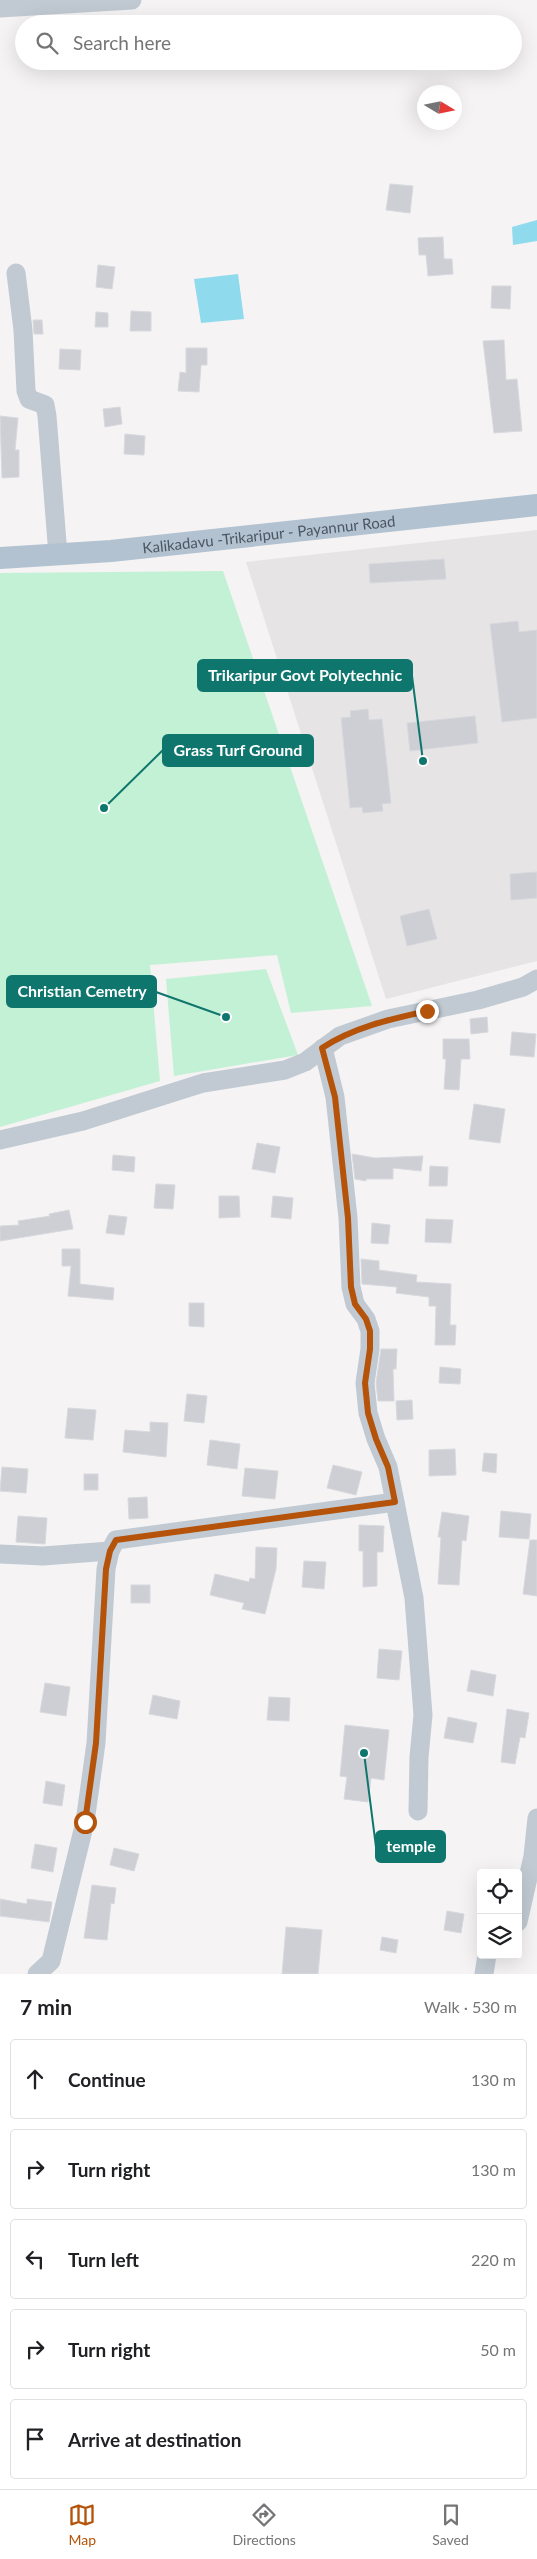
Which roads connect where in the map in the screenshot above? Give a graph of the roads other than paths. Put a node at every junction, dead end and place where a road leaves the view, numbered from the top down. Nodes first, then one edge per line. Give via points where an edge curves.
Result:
1 (132, 0) edge
2 (0, 8) edge
3 (16, 272) dead end
4 (537, 505) edge
5 (58, 555) junction
6 (0, 558) edge
7 (537, 980) edge
8 (322, 1048) junction
9 (0, 1140) edge
10 (395, 1502) junction
11 (110, 1551) junction
12 (0, 1554) edge
13 (418, 1811) dead end
14 (537, 1818) edge
15 (520, 1914) edge
16 (486, 1959) edge
17 (38, 1974) edge
18 (484, 1974) edge

1 - 2 street
3 - 5 street via 26,391 29,399 45,405 47,416
4 - 5 main road, Kalikadavu -Trikaripur - Payannur Road
5 - 6 main road, Kalikadavu -Trikaripur - Payannur Road
7 - 8 street via 478,1000 388,1019 340,1036
8 - 9 street via 305,1062 285,1070 203,1083 83,1121
8 - 10 street via 335,1097 348,1218 351,1287 355,1304 370,1331 365,1383 368,1413 388,1467
10 - 11 street via 116,1540
10 - 13 street via 414,1598 424,1715 418,1757
11 - 12 street via 43,1556
11 - 17 street via 106,1569 96,1743 85,1822 51,1961
14 - 15 street
16 - 18 street

